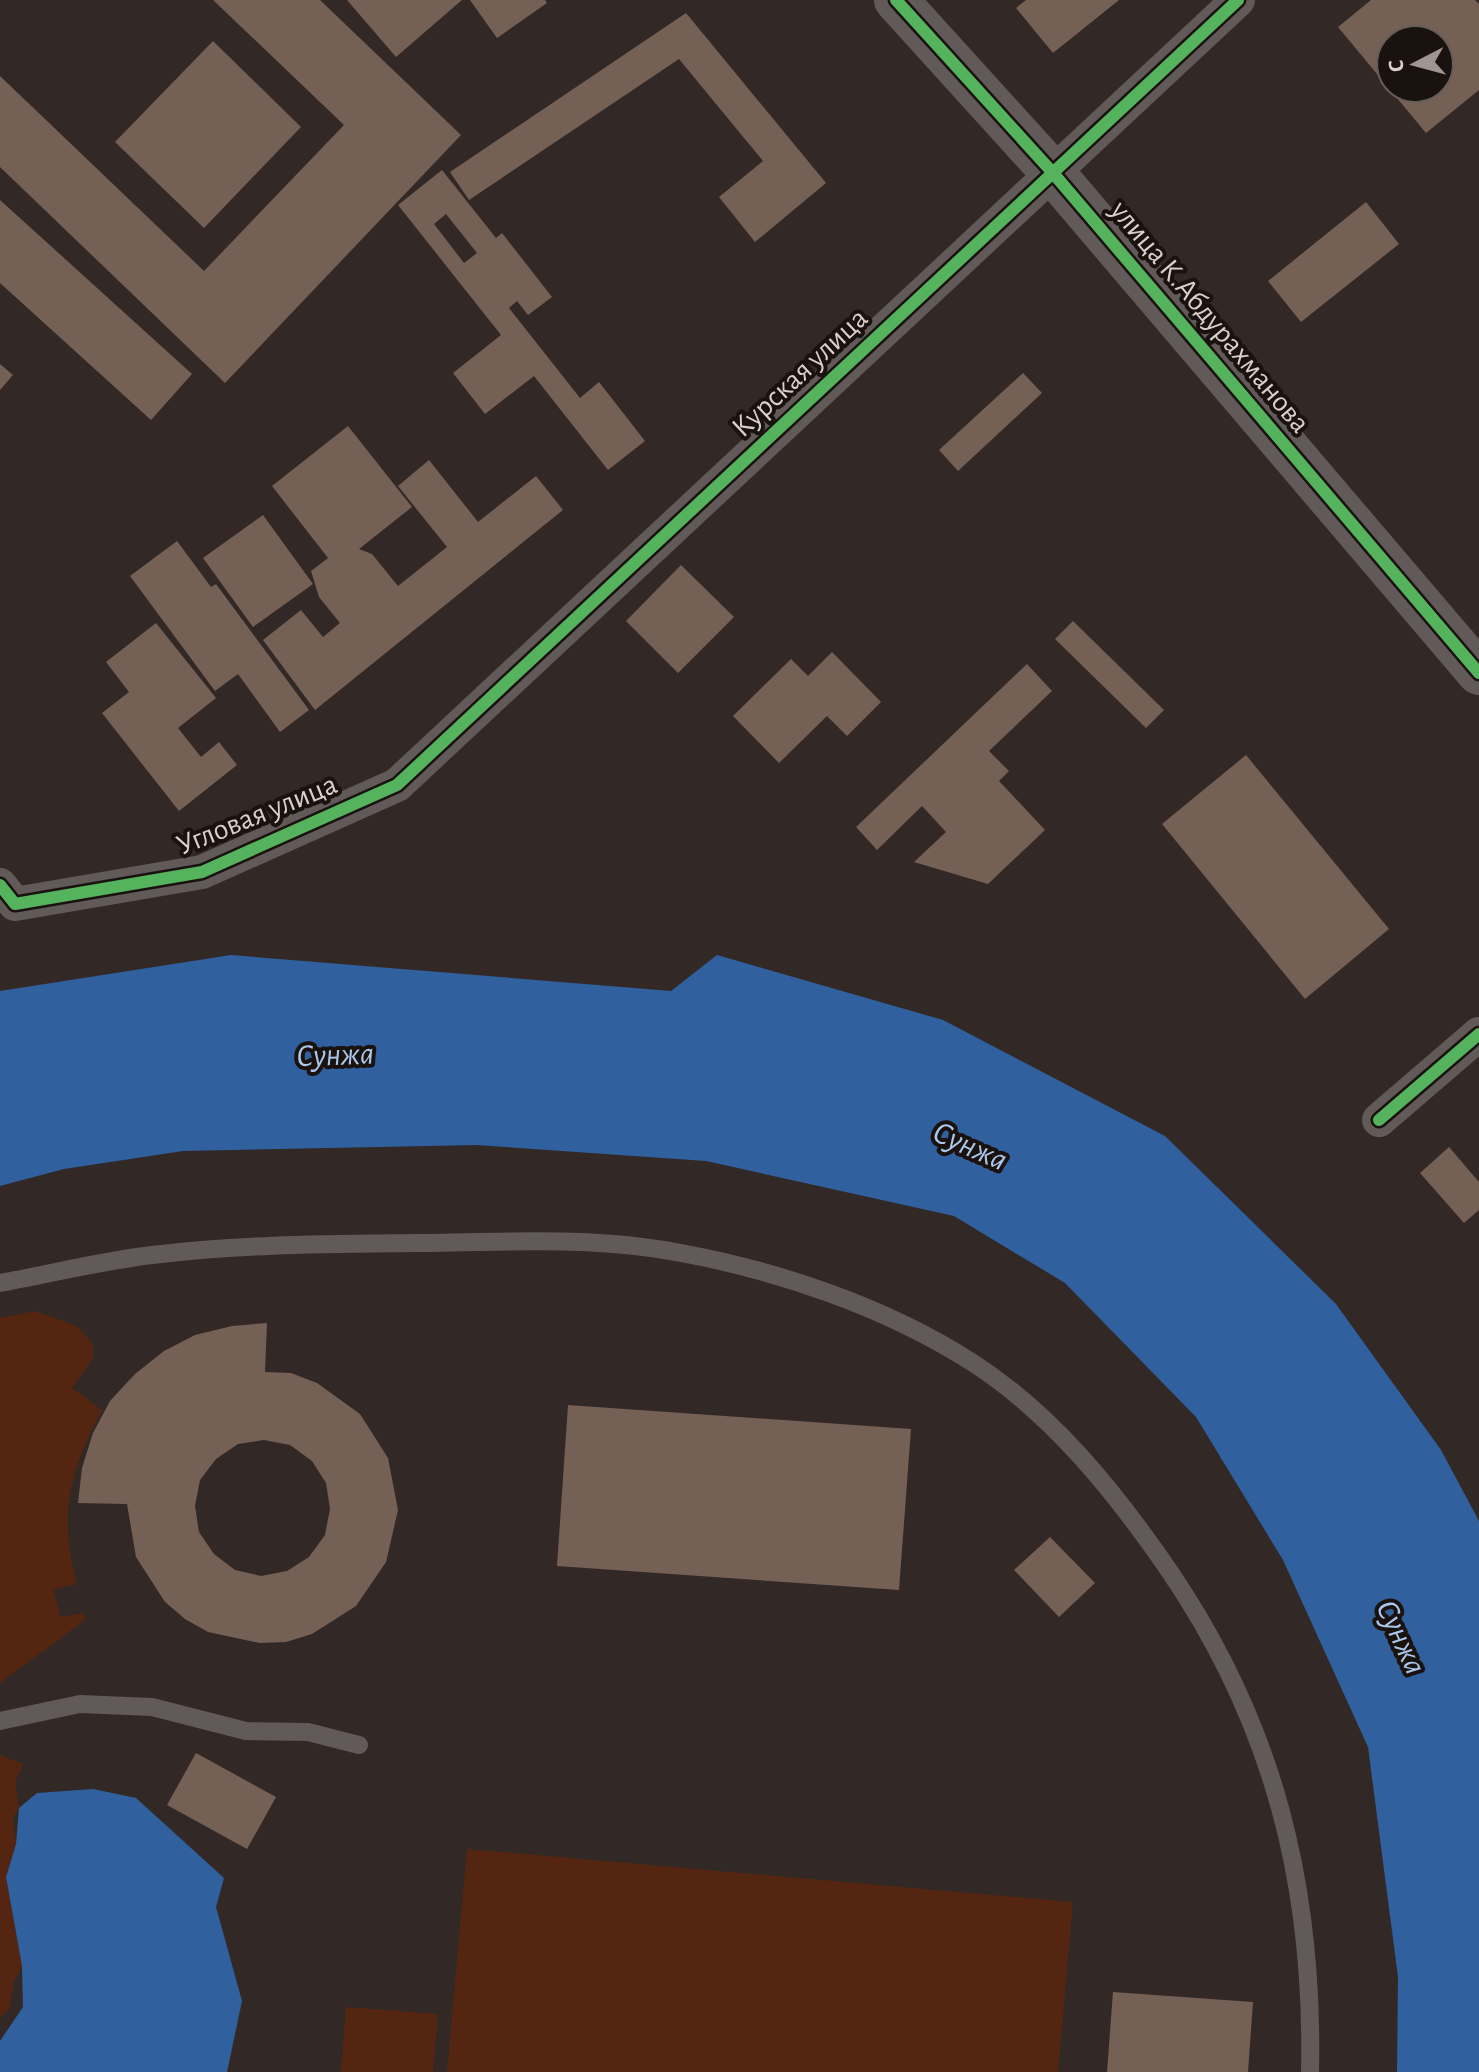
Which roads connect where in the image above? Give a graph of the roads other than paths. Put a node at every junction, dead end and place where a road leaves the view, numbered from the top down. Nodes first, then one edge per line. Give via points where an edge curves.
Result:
1 (896, 0) edge
2 (1238, 0) edge
3 (1053, 173) junction
4 (1479, 673) edge
5 (397, 785) joint
6 (0, 885) edge
7 (1479, 1034) edge
8 (1379, 1120) dead end
9 (0, 1283) edge
10 (0, 1721) edge
11 (359, 1745) dead end
12 (1310, 2072) edge

1 - 3 street, улица К.Абдурахманова
2 - 3 street, Курская улица
3 - 4 street, улица К.Абдурахманова
3 - 5 street, Курская улица
5 - 6 street, Угловая улица via 202,872 15,904
7 - 8 street
9 - 12 lane via 150,1255 253,1247 585,1243 679,1252 771,1276 837,1297 971,1362 1035,1411 1092,1470 1180,1586 1232,1676 1270,1765 1293,1860 1306,1957
10 - 11 lane via 80,1704 152,1707 246,1731 308,1732

